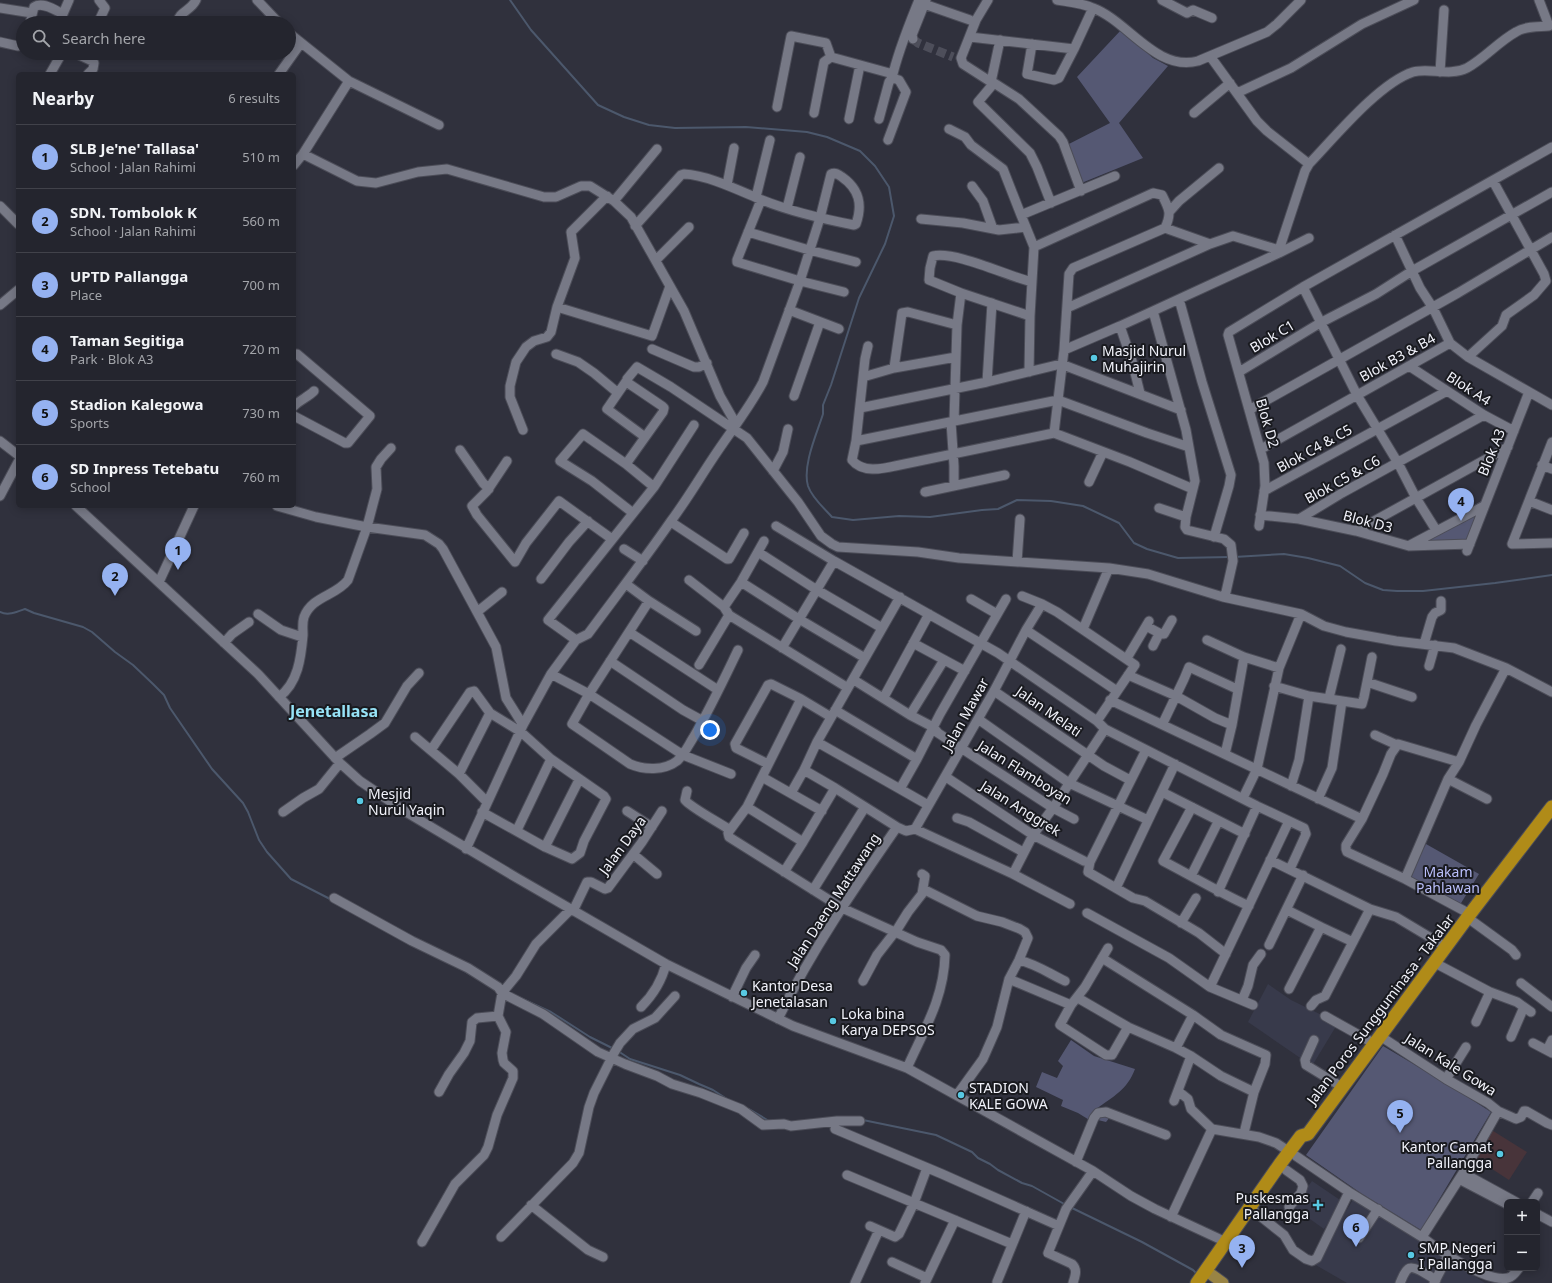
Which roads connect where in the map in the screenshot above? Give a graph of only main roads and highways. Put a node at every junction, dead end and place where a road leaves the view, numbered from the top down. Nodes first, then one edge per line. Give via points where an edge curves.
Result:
1 (1552, 807) edge
2 (1293, 1154) junction
3 (1204, 1280) edge
4 (1223, 1283) edge

1 - 2 highway, Jalan Poros Sungguminasa - Takalar via 1308,1134 1308,1141
2 - 3 highway, Jalan Poros Sungguminasa - Takalar via 1286,1170
2 - 3 highway, Jalan Poros Sungguminasa - Takalar via 1255,1199
3 - 4 main road

